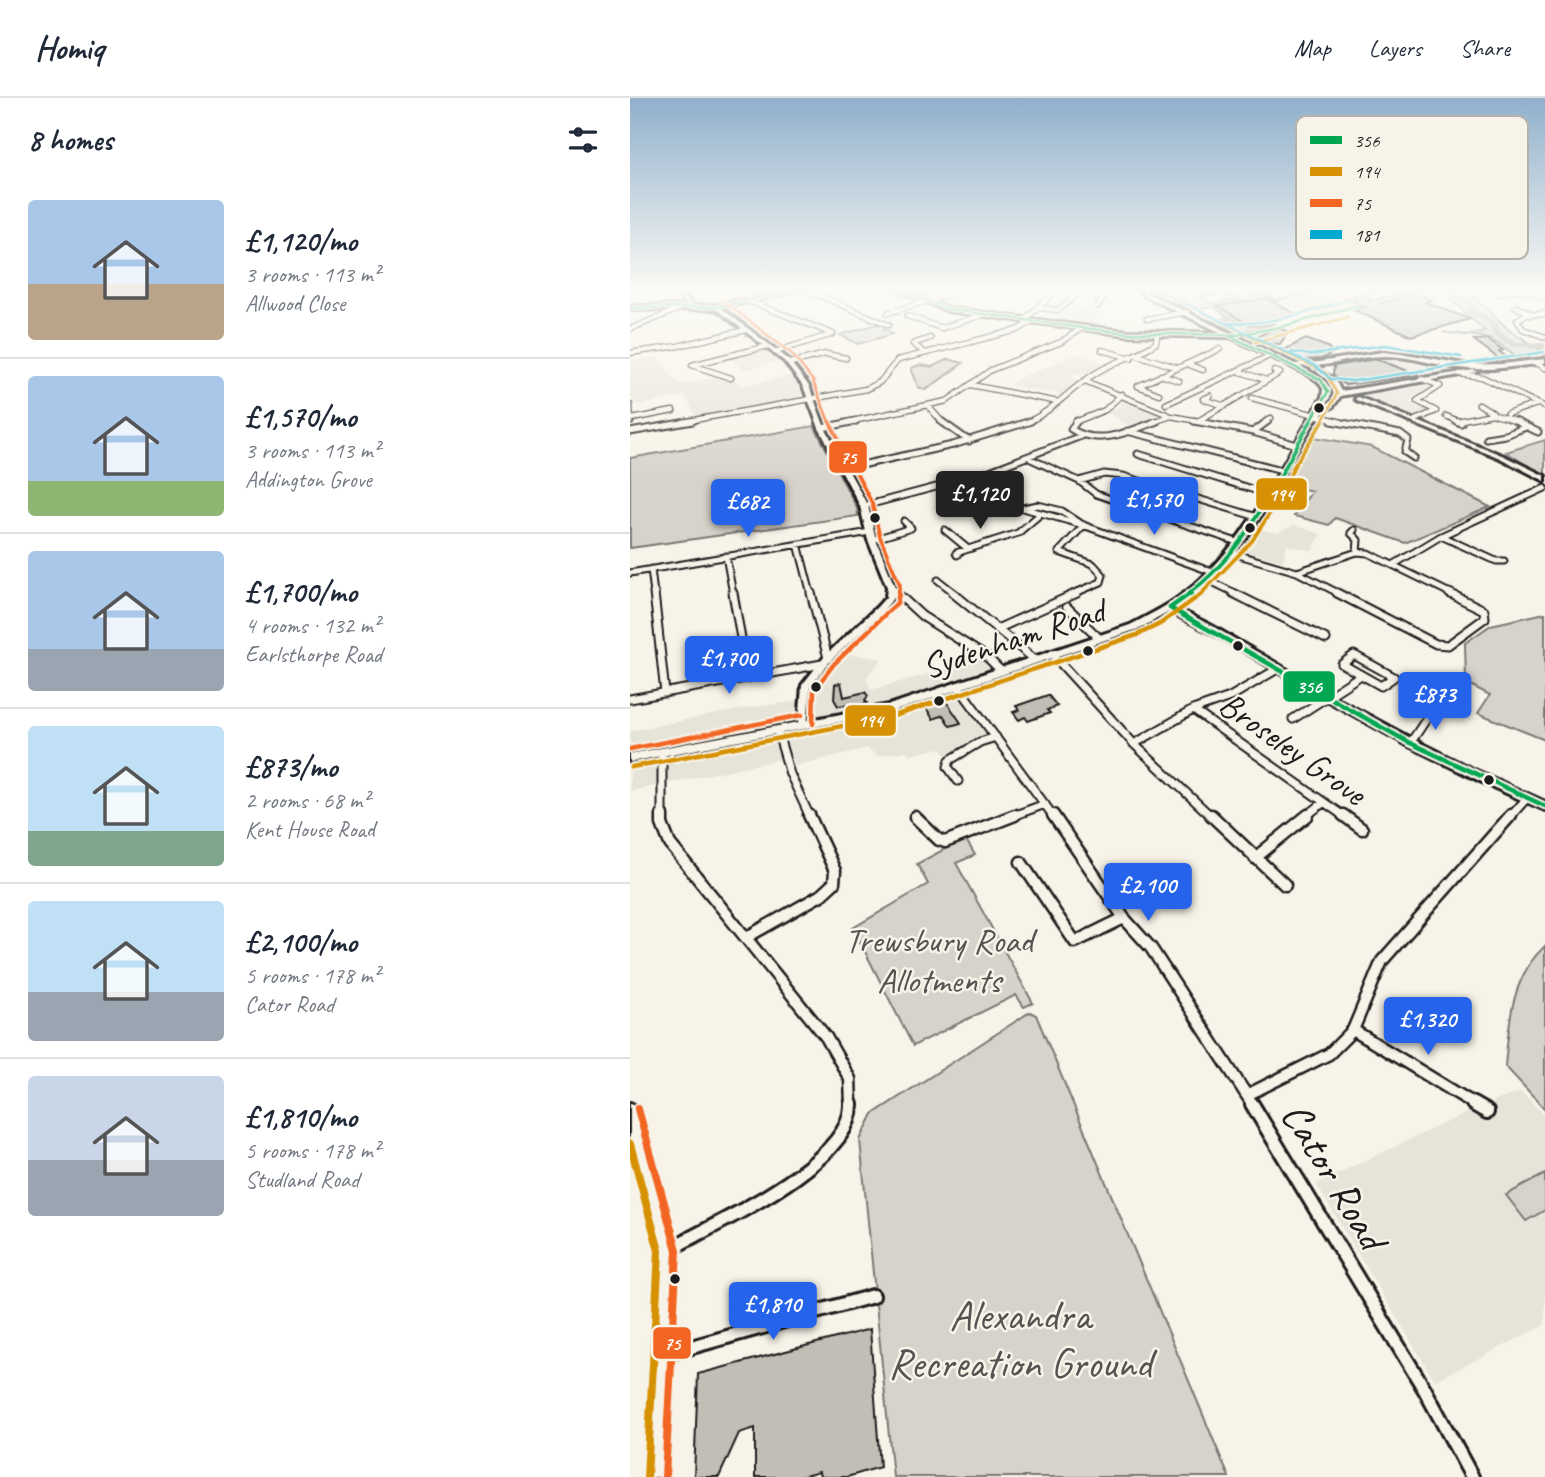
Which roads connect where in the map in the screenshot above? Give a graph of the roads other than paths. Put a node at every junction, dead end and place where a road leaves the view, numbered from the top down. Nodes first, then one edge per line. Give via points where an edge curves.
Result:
1 (738, 352) edge
2 (775, 352) edge
3 (1035, 352) edge
4 (1110, 352) edge
5 (1142, 352) edge
6 (1211, 352) edge
7 (1266, 352) edge
8 (925, 353) edge
9 (1138, 355) junction
10 (1267, 357) dead end
11 (846, 358) dead end
12 (1130, 358) junction
13 (1280, 359) junction
14 (1545, 361) edge
15 (1535, 362) junction
16 (790, 363) junction
17 (1187, 364) junction
18 (1297, 364) junction
19 (1329, 364) junction
20 (1447, 364) junction
21 (1518, 364) junction
22 (1178, 368) junction
23 (1545, 368) edge
24 (1203, 370) dead end
25 (1274, 371) dead end
26 (1241, 372) dead end
27 (1480, 373) junction
28 (1456, 374) junction
29 (1161, 375) junction
30 (732, 378) dead end
31 (1422, 379) junction
32 (1266, 380) junction
33 (1085, 381) junction
34 (1179, 381) dead end
35 (1324, 382) junction
36 (971, 385) junction
37 (1375, 386) junction
38 (1354, 390) joint
39 (1337, 391) junction
40 (1122, 394) junction
41 (1159, 394) dead end
42 (1210, 396) dead end
43 (1252, 398) dead end
44 (811, 399) junction
45 (1058, 402) junction
46 (1166, 404) dead end
47 (1479, 404) dead end
48 (1537, 404) junction
49 (630, 405) edge
50 (1226, 406) junction
51 (929, 407) junction
52 (1545, 407) edge
53 (673, 411) dead end
54 (1493, 412) junction
55 (1507, 414) junction
56 (1171, 416) junction
57 (1316, 416) junction
58 (1446, 416) dead end
59 (1271, 418) dead end
60 (632, 419) junction
61 (1415, 420) junction
62 (1198, 421) junction
63 (1457, 421) junction
64 (1464, 424) dead end
65 (1526, 426) junction
66 (822, 428) junction
67 (1126, 431) junction
68 (631, 432) edge
69 (1253, 432) junction
70 (1538, 432) dead end
71 (1081, 436) junction
72 (1486, 438) dead end
73 (1496, 438) junction
74 (969, 441) junction
75 (1505, 443) dead end
76 (1297, 445) junction
77 (1139, 454) dead end
78 (1414, 458) dead end
79 (1031, 459) junction
80 (844, 469) junction
81 (1282, 470) junction
82 (1545, 479) edge
83 (1079, 481) junction
84 (1545, 488) edge
85 (1271, 495) junction
86 (1005, 501) dead end
87 (864, 506) junction
88 (1022, 508) junction
89 (1038, 516) junction
90 (1257, 517) junction
91 (904, 522) dead end
92 (1084, 525) junction
93 (945, 530) dead end
94 (1354, 530) dead end
95 (871, 536) junction
96 (1441, 536) junction
97 (1240, 543) junction
98 (798, 544) junction
99 (968, 549) junction
100 (1357, 552) junction
101 (1232, 553) junction
102 (957, 555) dead end
103 (726, 556) junction
104 (1504, 561) dead end
105 (1393, 565) junction
106 (651, 569) junction
107 (1297, 572) junction
108 (630, 573) edge
109 (1212, 576) junction
110 (938, 579) dead end
111 (891, 587) junction
112 (1066, 607) dead end
113 (1170, 608) junction
114 (997, 629) junction
115 (1099, 638) junction
116 (1326, 639) dead end
117 (1052, 654) junction
118 (1034, 659) junction
119 (825, 661) junction
120 (1279, 668) junction
121 (1001, 671) junction
122 (1361, 675) junction
123 (748, 678) junction
124 (958, 686) junction
125 (665, 693) junction
126 (1326, 696) junction
127 (630, 699) edge
128 (1435, 706) dead end
129 (1193, 710) junction
130 (1293, 719) dead end
131 (804, 724) junction
132 (777, 730) junction
133 (996, 737) junction
134 (1411, 742) junction
135 (1134, 744) junction
136 (662, 752) junction
137 (630, 758) edge
138 (958, 782) dead end
139 (1527, 798) junction
140 (1323, 803) junction
141 (1045, 804) junction
142 (1545, 806) edge
143 (915, 817) dead end
144 (1362, 829) dead end
145 (1255, 858) junction
146 (1021, 862) dead end
147 (1284, 884) dead end
148 (1124, 918) junction
149 (747, 937) junction
150 (1353, 1030) junction
151 (1247, 1095) junction
152 (630, 1111) edge
153 (1487, 1112) dead end
154 (668, 1250) junction
155 (873, 1296) dead end
156 (663, 1355) junction
157 (656, 1477) edge
158 (1472, 1477) edge

1 - 30 street via 692,365
2 - 16 street
3 - 36 street via 992,370
4 - 12 street
5 - 9 street
6 - 17 street
7 - 13 main road
8 - 44 street via 898,360 883,379 866,388
9 - 12 street
9 - 22 street
10 - 46 street
11 - 16 street via 825,353
12 - 33 street
13 - 18 main road
13 - 35 main road
14 - 15 main road
15 - 21 main road
15 - 23 street
16 - 44 street
17 - 22 street
17 - 24 street
18 - 19 main road
18 - 35 main road
19 - 20 main road via 1378,354
19 - 35 main road, Sydenham Road
20 - 21 main road
20 - 27 street
20 - 28 main road via 1459,370
21 - 27 main road
22 - 29 street
25 - 32 street via 1280,373
26 - 32 street
27 - 28 main road
27 - 48 street
28 - 31 main road
29 - 34 street
29 - 41 street via 1138,386
31 - 37 main road
31 - 61 street via 1440,386 1417,401 1436,411
32 - 50 street
33 - 40 street
33 - 45 street
35 - 39 main road
35 - 39 main road via 1333,382
35 - 57 main road, Sydenham Road
36 - 45 street
36 - 51 street
37 - 38 main road
37 - 61 street via 1359,399
38 - 39 main road
39 - 57 main road, Sydenham Road via 1326,411
40 - 56 street
40 - 71 street via 1105,410 1072,425
42 - 50 street via 1200,401
43 - 57 street
44 - 66 street
44 - 68 street
45 - 74 street via 1038,418
47 - 54 street
48 - 52 street
48 - 55 street
49 - 60 street
50 - 62 street
51 - 66 street
51 - 74 street
53 - 60 street
54 - 55 street
54 - 63 street
55 - 65 street
56 - 62 street
56 - 67 street
57 - 76 main road, Sydenham Road
57 - 78 street via 1405,436 1405,452
58 - 63 street
59 - 69 street
60 - 68 street
61 - 82 street
62 - 69 street
63 - 64 street
65 - 70 street
65 - 73 street
66 - 80 street
67 - 71 street via 1111,437
67 - 81 street
69 - 76 street
71 - 79 street
72 - 73 street
73 - 75 street
74 - 80 street
76 - 81 main road, Sydenham Road
77 - 85 street
79 - 83 street
79 - 87 street via 948,486
80 - 87 street
81 - 85 main road, Sydenham Road
83 - 90 street via 1104,474 1123,476
83 - 97 street via 1096,494
84 - 96 street
85 - 90 main road, Sydenham Road
86 - 88 street
87 - 95 street
88 - 89 street
88 - 92 street via 1044,504
89 - 92 street
89 - 99 street via 1017,533
90 - 97 main road, Sydenham Road
91 - 95 street via 911,528
92 - 109 street
92 - 114 street via 1059,552 1093,564 1103,575 1101,582
93 - 99 street
94 - 100 street via 1350,533 1358,540
95 - 98 street
95 - 111 street
96 - 104 street
96 - 105 street
97 - 101 main road, Sydenham Road
98 - 103 street
98 - 119 street
99 - 102 street
100 - 105 street
100 - 107 street
101 - 107 street
101 - 109 main road, Sydenham Road
103 - 106 street
103 - 123 street
105 - 107 street via 1484,610 1485,618 1448,645 1436,644
106 - 108 street
106 - 125 street
109 - 113 main road, Sydenham Road
109 - 116 street
110 - 114 street
111 - 119 street via 890,597 880,609
111 - 121 street via 922,616
112 - 115 street
113 - 115 main road, Sydenham Road via 1143,624
113 - 120 street
114 - 118 street
115 - 117 main road, Sydenham Road
117 - 118 main road, Sydenham Road
117 - 135 street
118 - 121 main road, Sydenham Road
119 - 123 street
119 - 131 street via 805,687
120 - 126 street
120 - 129 street via 1230,697
121 - 124 main road, Sydenham Road
122 - 122 street via 1381,686 1394,677 1354,655 1342,664
122 - 126 street
123 - 125 street
124 - 131 main road, Sydenham Road via 862,715
124 - 133 street, Cator Road
125 - 127 street
126 - 130 street
126 - 134 street
128 - 134 street
129 - 135 street
129 - 140 street, Broseley Grove
131 - 132 main road, Sydenham Road
132 - 136 main road, Sydenham Road
132 - 149 street via 790,774 835,871 834,883
133 - 138 street via 950,760 948,767
133 - 141 street, Cator Road
134 - 139 street
135 - 145 street
136 - 137 main road, Sydenham Road
136 - 149 street via 662,824 670,844
139 - 142 street
139 - 150 street via 1382,961
140 - 144 street, Broseley Grove
140 - 145 street
141 - 143 street via 945,842
141 - 148 street, Cator Road
145 - 147 street
146 - 148 street via 1075,942
148 - 151 street, Cator Road via 1153,951
149 - 154 street via 826,1037 850,1079 851,1109 837,1142 806,1172
150 - 151 street via 1329,1054
150 - 153 street
151 - 158 street, Cator Road via 1425,1390
152 - 154 main road
154 - 156 main road
155 - 156 street
156 - 157 main road

